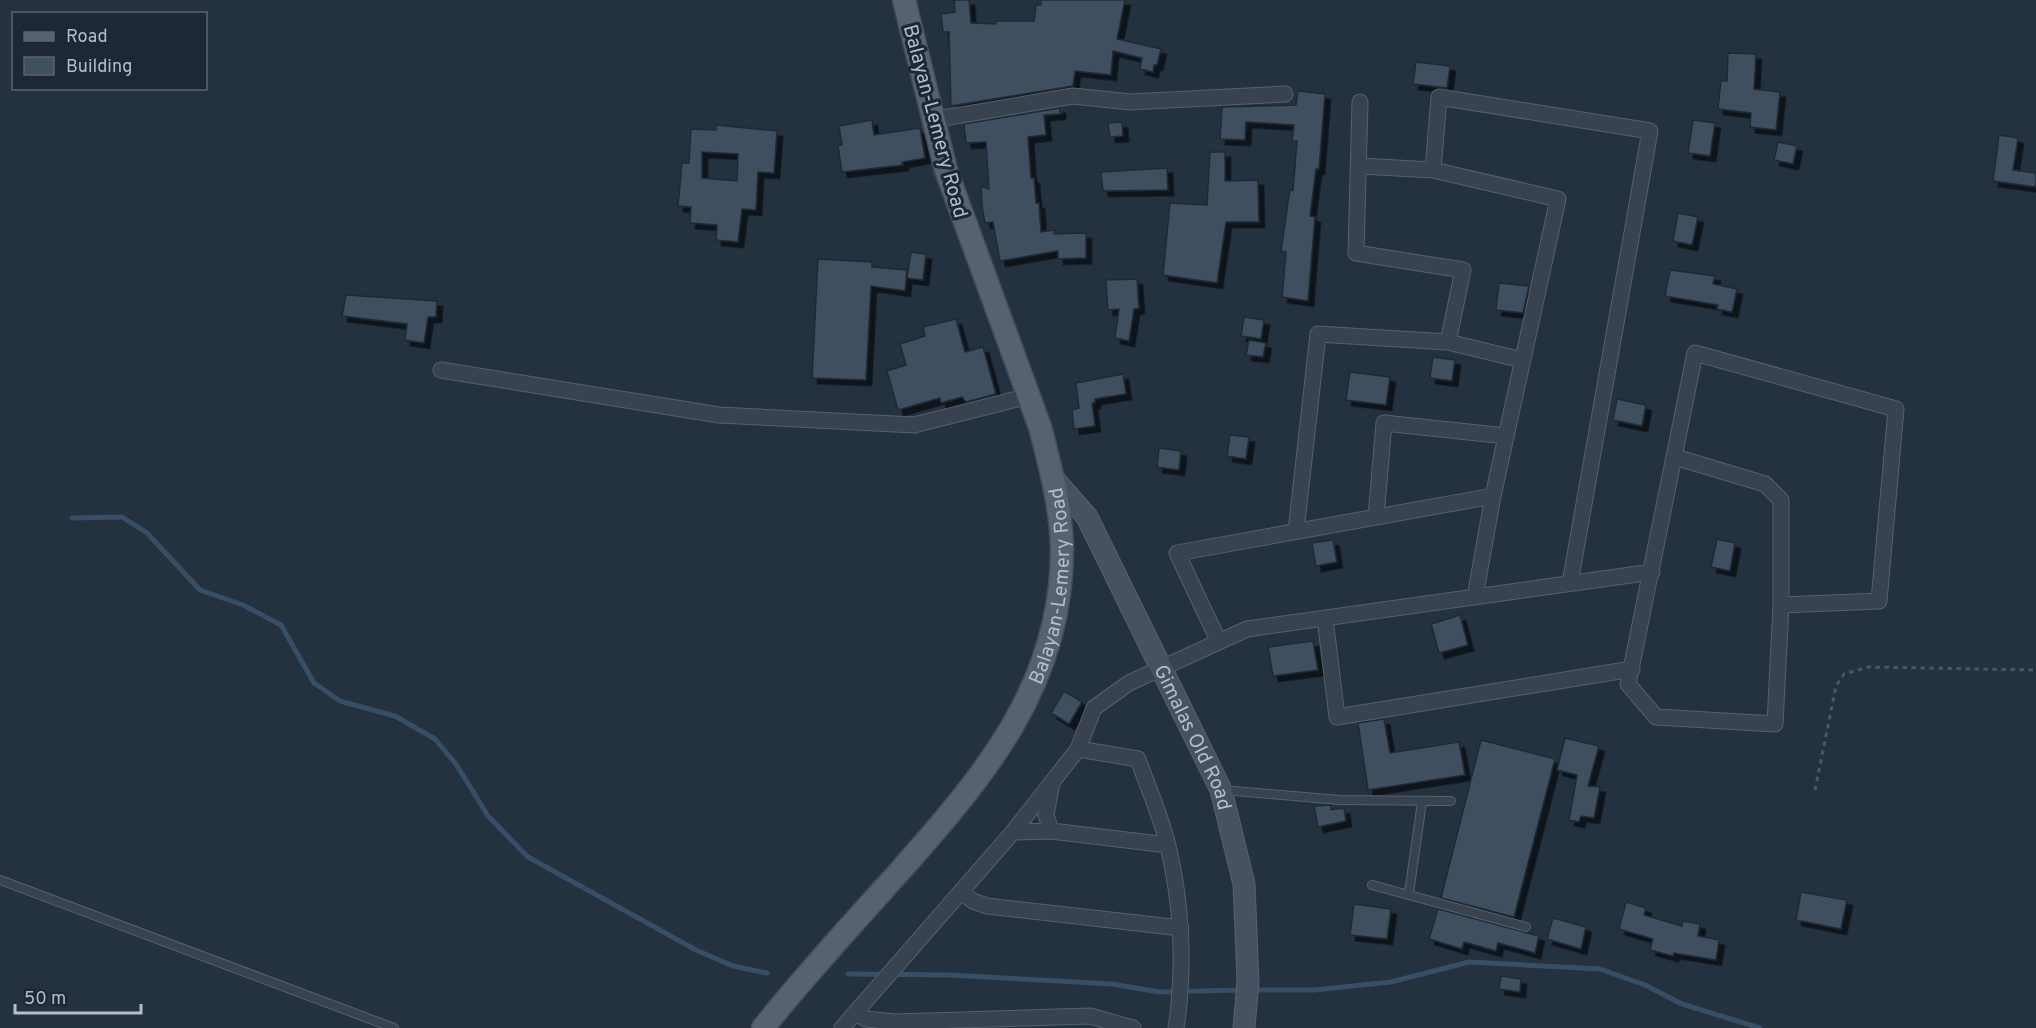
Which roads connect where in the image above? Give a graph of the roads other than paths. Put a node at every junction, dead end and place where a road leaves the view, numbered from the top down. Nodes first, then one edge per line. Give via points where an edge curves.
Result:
1 (904, 0) edge
2 (1285, 94) dead end
3 (1360, 102) dead end
4 (932, 120) junction
5 (1360, 166) junction
6 (1433, 170) junction
7 (1448, 342) junction
8 (1522, 360) junction
9 (441, 370) dead end
10 (1029, 396) junction
11 (1506, 436) junction
12 (1675, 457) junction
13 (1052, 477) junction
14 (1493, 496) junction
15 (1376, 517) junction
16 (1296, 531) junction
17 (1652, 572) junction
18 (1570, 583) junction
19 (1475, 597) junction
20 (1780, 605) junction
21 (1325, 618) junction
22 (1219, 642) junction
23 (1162, 667) junction
24 (1632, 669) junction
25 (1078, 749) junction
26 (1052, 783) junction
27 (1221, 790) junction
28 (1451, 801) dead end
29 (1422, 802) junction
30 (1051, 831) junction
31 (1013, 832) junction
32 (1168, 845) junction
33 (0, 880) edge
34 (1372, 885) dead end
35 (961, 892) junction
36 (1409, 893) junction
37 (1527, 927) dead end
38 (1181, 928) junction
39 (855, 1013) junction
40 (1245, 1018) edge
41 (394, 1028) edge
42 (763, 1028) edge
43 (842, 1028) edge
44 (1133, 1028) edge
45 (1176, 1028) edge

1 - 4 main road, Balayan-Lemery Road
2 - 4 street via 1130,102 1073,96
3 - 5 street
4 - 10 main road, Balayan-Lemery Road via 965,227
5 - 6 street
5 - 7 street via 1356,253 1463,270
6 - 8 street via 1558,199
6 - 18 street via 1439,97 1650,130
7 - 8 street
7 - 16 street via 1318,334
8 - 11 street
9 - 10 street via 720,414 914,425
10 - 13 main road, Balayan-Lemery Road
11 - 14 street
11 - 15 street via 1384,423
12 - 17 street
12 - 20 street via 1765,484 1781,500
12 - 20 street via 1695,353 1896,408 1879,602
13 - 23 street, Gimalas Old Road via 1087,517
13 - 42 main road, Balayan-Lemery Road via 1062,547 1056,605 1044,656 1023,710 977,782
14 - 15 street
14 - 19 street
15 - 16 street
16 - 22 street via 1178,553
17 - 18 street
17 - 24 street
18 - 19 street
19 - 21 street
20 - 24 street via 1775,724 1656,717 1628,684
21 - 22 street via 1247,629
21 - 24 street via 1337,717
22 - 23 street
23 - 25 street via 1129,683 1094,708
23 - 27 street, Gimalas Old Road
25 - 26 street
25 - 32 street via 1138,759
26 - 30 street via 1046,815
26 - 31 street
27 - 29 lane
27 - 40 street, Gimalas Old Road via 1244,884 1248,981
28 - 29 lane
29 - 36 lane
30 - 31 street
30 - 32 street
31 - 35 street
32 - 38 street
33 - 41 lane
34 - 36 lane
35 - 38 street via 987,906
35 - 39 street
36 - 37 lane
38 - 45 street
39 - 43 street
39 - 44 street via 866,1019 894,1022 1090,1016

